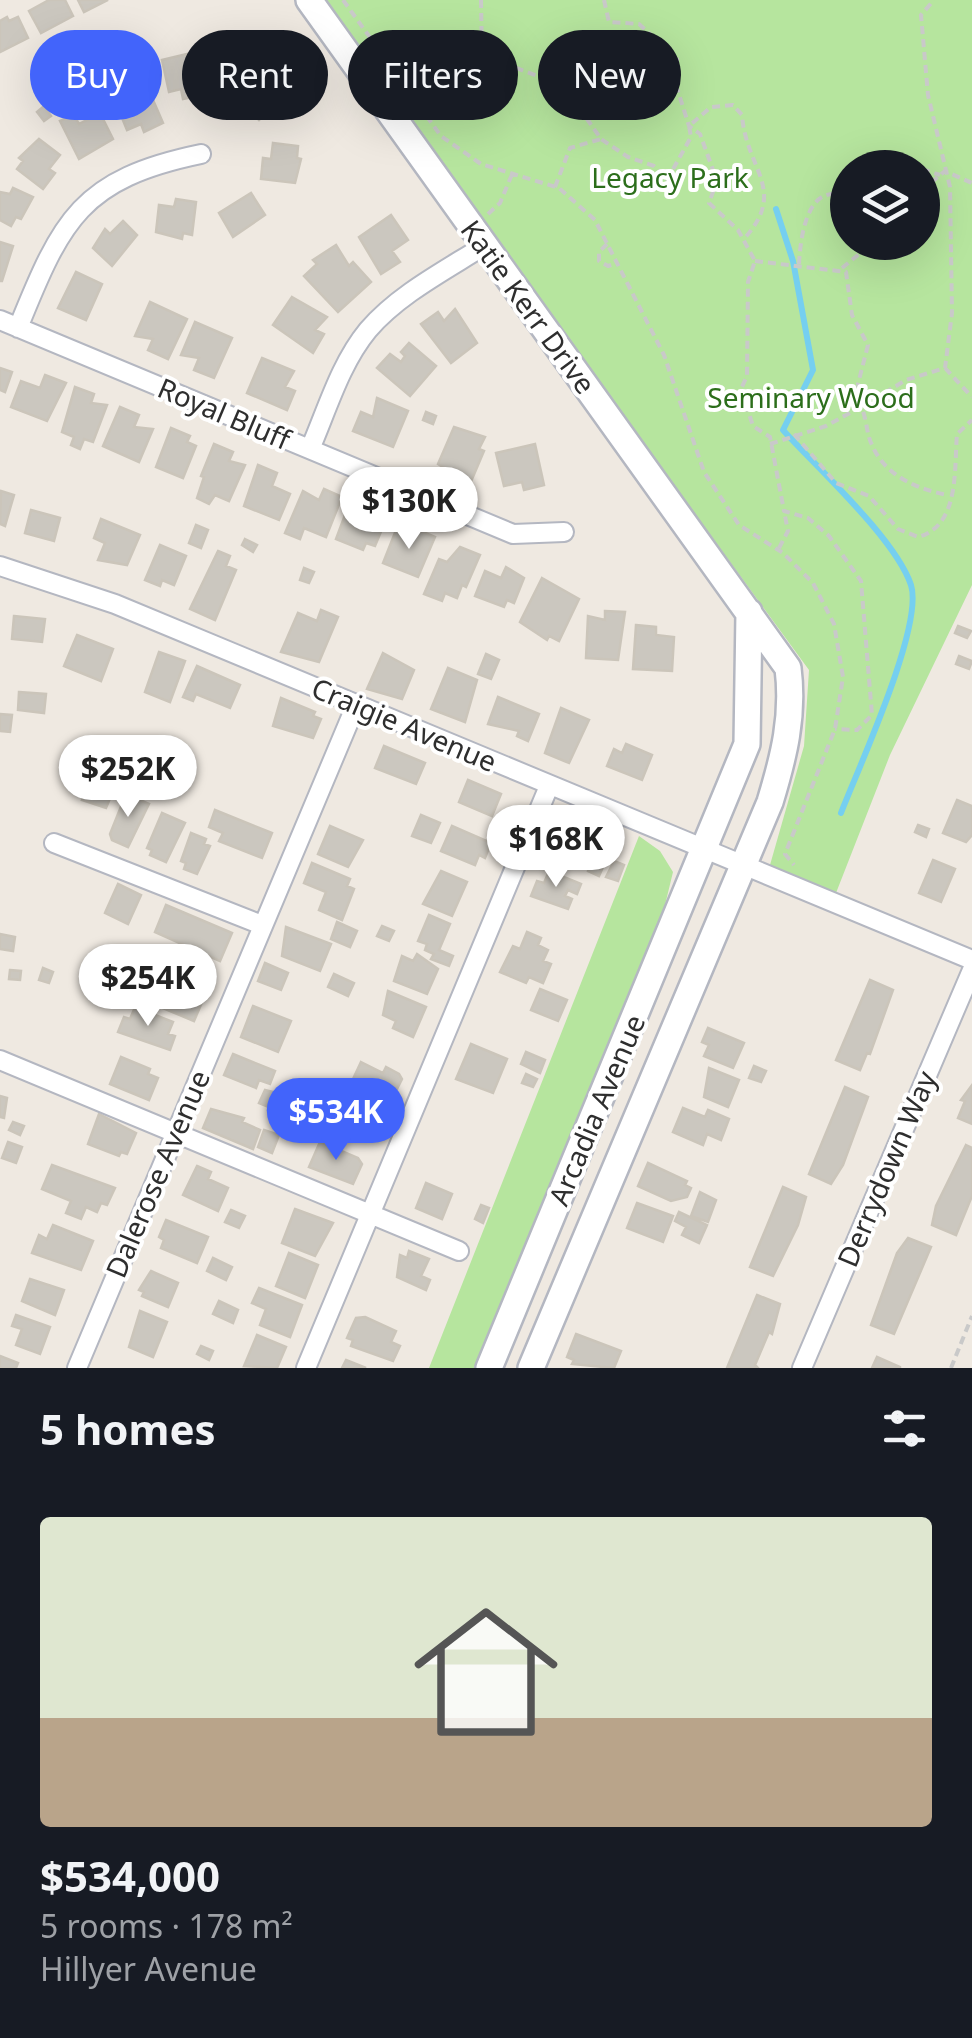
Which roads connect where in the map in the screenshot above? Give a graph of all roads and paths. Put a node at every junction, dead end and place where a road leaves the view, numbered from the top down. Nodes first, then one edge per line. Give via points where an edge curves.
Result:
1 (309, 0) edge
2 (343, 0) edge
3 (482, 0) edge
4 (604, 0) edge
5 (933, 0) edge
6 (689, 126) junction
7 (602, 139) junction
8 (201, 154) dead end
9 (513, 172) junction
10 (942, 173) junction
11 (940, 176) edge
12 (972, 183) edge
13 (554, 187) junction
14 (830, 195) edge
15 (488, 214) dead end
16 (743, 240) junction
17 (608, 244) junction
18 (482, 247) junction
19 (852, 260) edge
20 (755, 261) junction
21 (618, 263) junction
22 (799, 264) junction
23 (840, 270) junction
24 (0, 320) edge
25 (18, 328) junction
26 (945, 368) junction
27 (972, 397) edge
28 (862, 406) junction
29 (972, 420) edge
30 (794, 434) junction
31 (770, 444) junction
32 (310, 450) junction
33 (950, 495) junction
34 (784, 511) junction
35 (564, 532) dead end
36 (778, 550) junction
37 (0, 566) edge
38 (750, 612) junction
39 (356, 705) junction
40 (835, 730) junction
41 (548, 786) junction
42 (54, 842) dead end
43 (706, 852) junction
44 (740, 866) junction
45 (802, 871) dead end
46 (262, 925) junction
47 (972, 960) edge
48 (972, 970) edge
49 (0, 1060) edge
50 (175, 1132) junction
51 (371, 1214) junction
52 (459, 1251) dead end
53 (972, 1316) edge
54 (77, 1368) edge
55 (306, 1368) edge
56 (489, 1368) edge
57 (531, 1368) edge
58 (802, 1368) edge
59 (950, 1368) edge

1 - 18 street, Katie Kerr Drive
2 - 9 path via 441,136 482,164
3 - 7 path via 482,56 564,86
4 - 6 path via 609,22 639,24 677,58 677,88
5 - 10 path via 922,15
6 - 7 path via 691,138 668,180
6 - 16 path via 700,134 712,165 716,181 709,203
6 - 16 path via 723,102 742,114 766,196 766,212
7 - 13 path via 570,148
8 - 25 street via 144,166 101,189 66,226
9 - 13 path
9 - 15 path
10 - 11 path
10 - 12 path
10 - 26 path via 950,187 952,313
13 - 17 path via 578,201
14 - 22 path via 808,217
16 - 20 path
17 - 21 path
17 - 21 path via 600,261
18 - 32 street via 370,328 348,360
18 - 38 street, Katie Kerr Drive
19 - 23 path
20 - 22 path
20 - 31 path via 741,389 753,426 766,432
21 - 36 path via 664,355 704,472 739,525
22 - 23 path
23 - 28 path via 868,345 858,384
24 - 25 street, Royal Bluff
25 - 32 street, Royal Bluff
26 - 27 path
26 - 28 path via 906,380
28 - 30 path
28 - 33 path via 871,444 887,469 922,490
29 - 33 path via 957,434
30 - 31 path
30 - 33 path via 836,482 869,496 898,529 932,533 948,512
31 - 34 path
32 - 35 street, Royal Bluff via 513,534
34 - 36 path via 788,531
34 - 40 path via 808,518 829,536 861,581 872,714 856,730
36 - 40 path via 813,583 834,624 843,678
37 - 39 street, Craigie Avenue via 115,604
38 - 43 street via 747,744
38 - 44 street, Katie Kerr Drive via 788,668 792,701 770,802
39 - 41 street, Craigie Avenue
39 - 46 street, Dalerose Avenue
40 - 45 path via 785,854
41 - 43 street, Craigie Avenue
41 - 51 street
42 - 46 street
43 - 44 street, Craigie Avenue
43 - 56 street, Arcadia Avenue
44 - 47 street, Craigie Avenue
44 - 57 street, Arcadia Avenue
46 - 50 street, Dalerose Avenue
48 - 58 street, Derrydown Way
49 - 50 street
50 - 51 street
50 - 54 street, Dalerose Avenue
51 - 52 street
51 - 55 street
53 - 59 path

